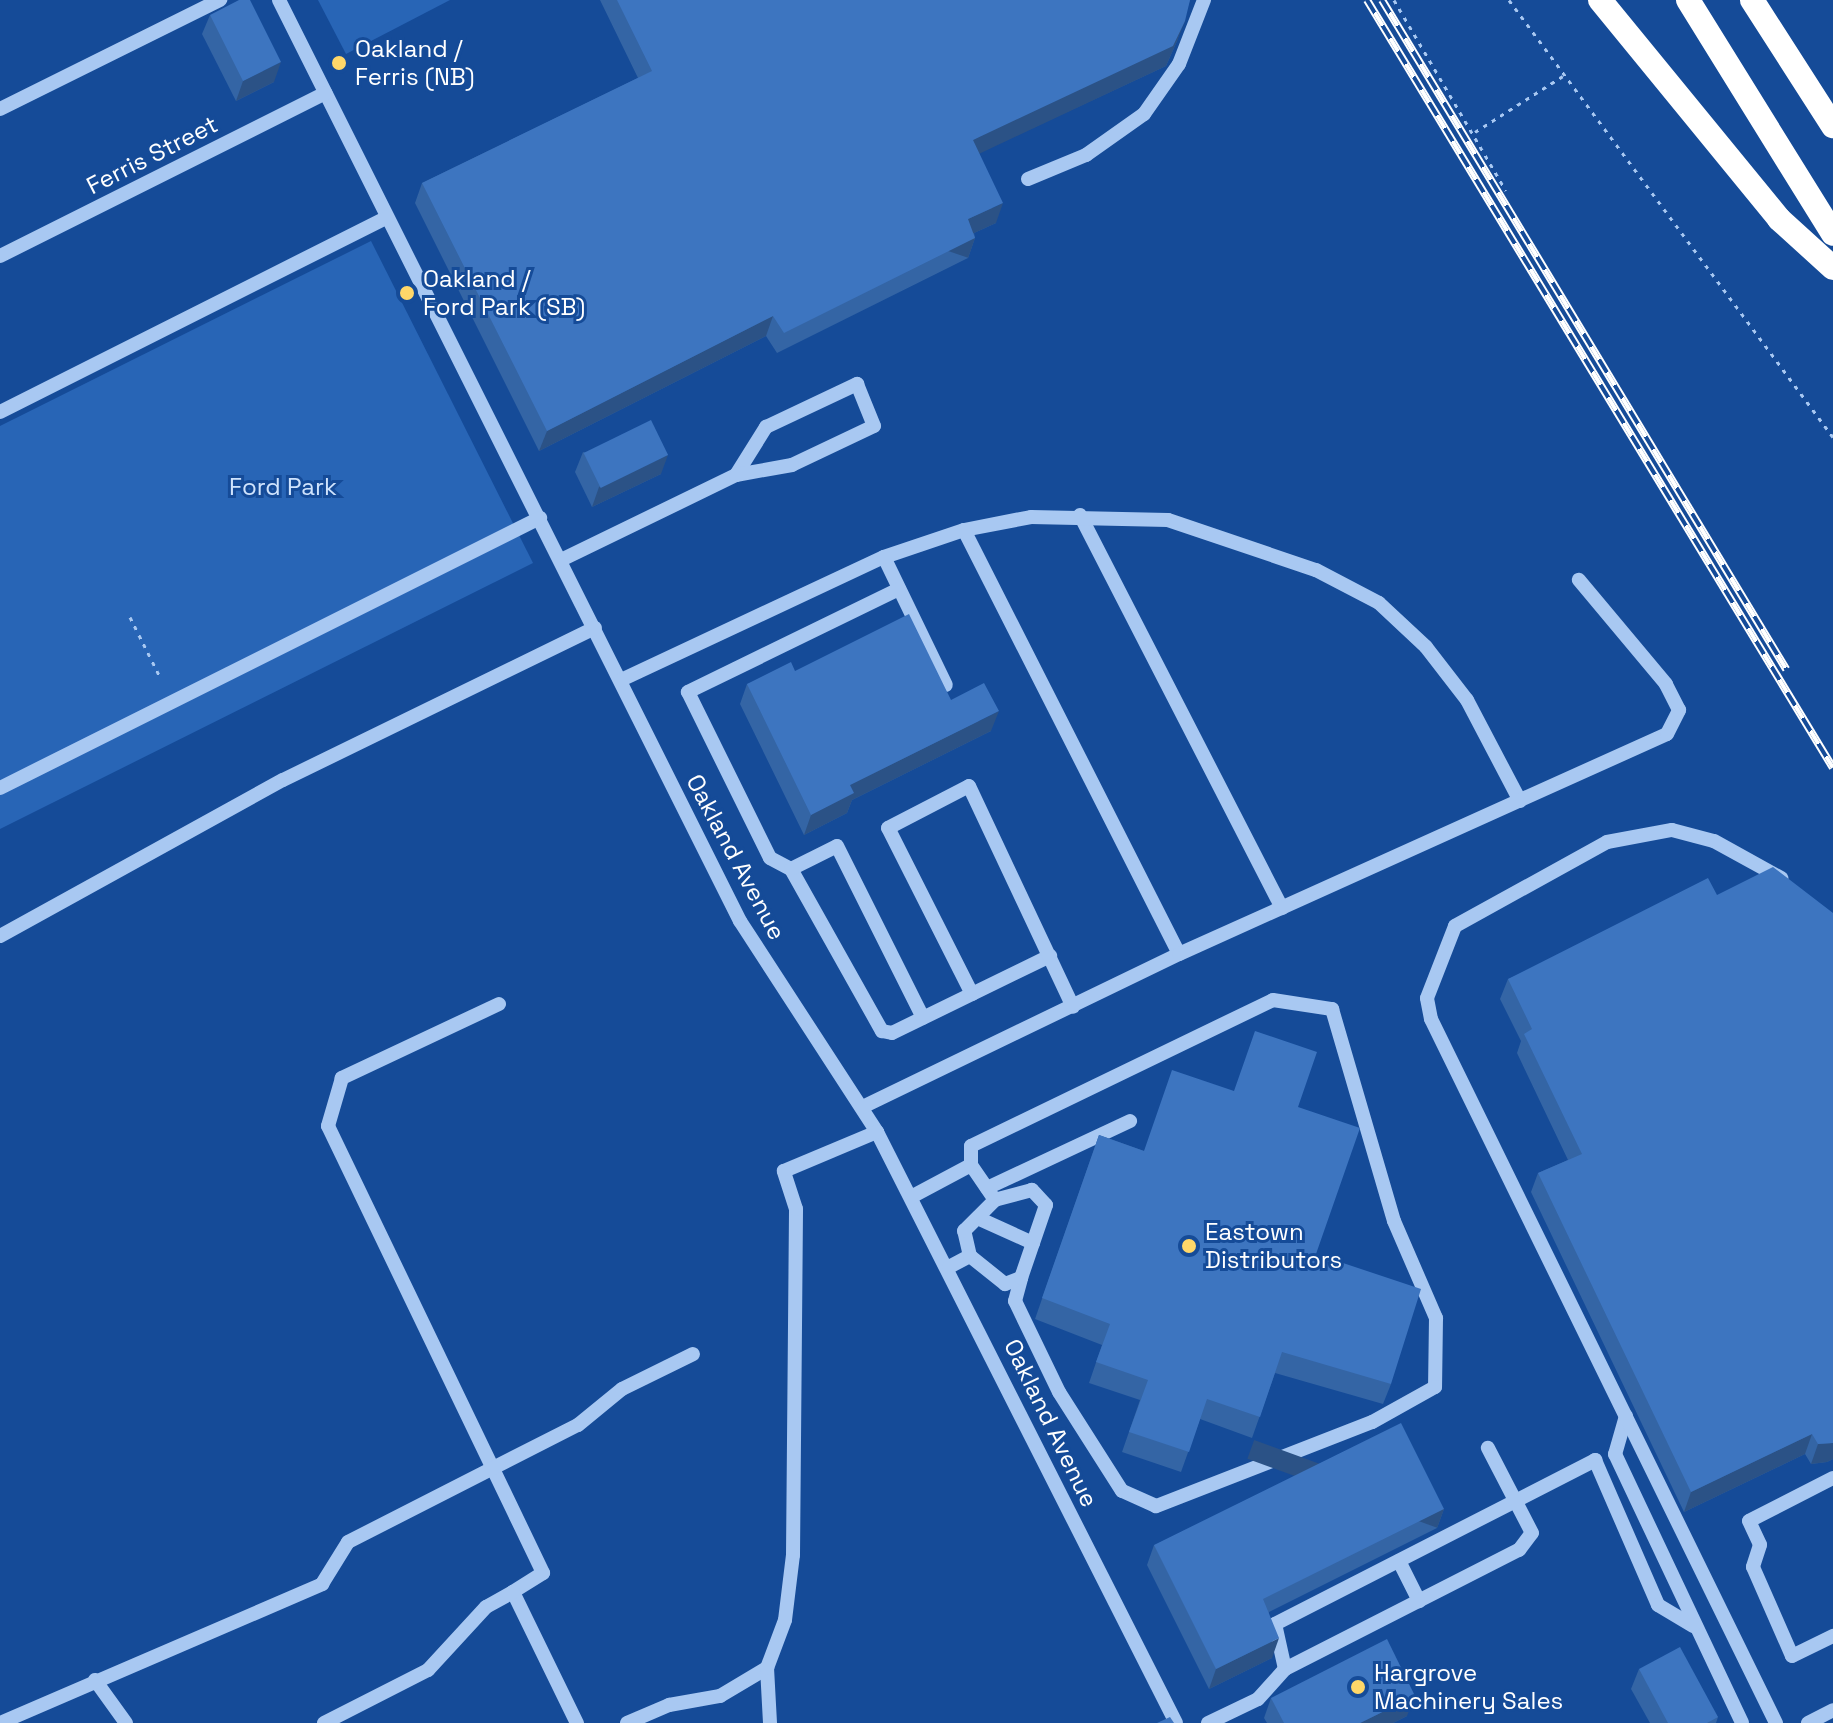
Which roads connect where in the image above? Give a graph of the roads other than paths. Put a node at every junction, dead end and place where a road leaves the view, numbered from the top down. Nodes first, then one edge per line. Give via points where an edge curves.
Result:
1 (220, 0) edge
2 (279, 0) edge
3 (1204, 0) edge
4 (1600, 0) edge
5 (1688, 0) edge
6 (1752, 0) edge
7 (325, 93) junction
8 (0, 109) edge
9 (1833, 126) edge
10 (1028, 179) dead end
11 (387, 217) junction
12 (1833, 234) edge
13 (0, 256) edge
14 (1833, 268) edge
15 (0, 412) edge
16 (736, 475) junction
17 (1080, 515) junction
18 (540, 518) junction
19 (964, 530) junction
20 (884, 557) junction
21 (561, 560) junction
22 (1579, 580) dead end
23 (899, 589) junction
24 (595, 628) junction
25 (621, 680) junction
26 (946, 685) edge
27 (0, 788) edge
28 (1520, 801) junction
29 (791, 869) junction
30 (1799, 891) edge
31 (1282, 908) junction
32 (0, 936) edge
33 (1179, 954) junction
34 (1050, 956) junction
35 (972, 994) junction
36 (499, 1004) dead end
37 (1073, 1007) junction
38 (923, 1018) junction
39 (863, 1107) junction
40 (1130, 1121) dead end
41 (877, 1132) junction
42 (971, 1165) junction
43 (991, 1194) junction
44 (911, 1197) junction
45 (982, 1220) junction
46 (1033, 1243) junction
47 (970, 1256) junction
48 (949, 1267) junction
49 (1021, 1278) junction
50 (693, 1354) dead end
51 (1626, 1416) junction
52 (1488, 1448) dead end
53 (490, 1466) junction
54 (1833, 1478) edge
55 (1517, 1501) junction
56 (1399, 1561) junction
57 (513, 1592) junction
58 (1419, 1601) junction
59 (1693, 1626) junction
60 (1833, 1636) edge
61 (767, 1668) junction
62 (1285, 1669) junction
63 (95, 1680) junction
64 (1833, 1710) edge
65 (0, 1723) edge
66 (126, 1723) edge
67 (324, 1723) edge
68 (577, 1723) edge
69 (627, 1723) edge
70 (770, 1723) edge
71 (1176, 1723) edge
72 (1208, 1723) edge
73 (1742, 1723) edge
74 (1776, 1723) edge
75 (1808, 1723) edge

1 - 8 street
2 - 7 street, Oakland Avenue
3 - 10 street via 1179,64 1144,114 1086,155
4 - 14 highway via 1779,219
5 - 12 highway
6 - 9 highway
7 - 11 street, Oakland Avenue
7 - 13 street, Ferris Street
11 - 15 street
11 - 18 street, Oakland Avenue
16 - 16 street via 766,427 857,384 874,426 792,465
16 - 21 street
17 - 19 street
17 - 28 street via 1168,520 1249,544 1379,603 1467,700
17 - 31 street
18 - 21 street, Oakland Avenue
18 - 27 street
19 - 20 street
19 - 33 street
20 - 23 street
20 - 25 street
21 - 24 street, Oakland Avenue
22 - 28 street via 1679,710 1667,734
23 - 26 street
23 - 29 street via 688,692 770,858
24 - 25 street, Oakland Avenue
24 - 32 street via 283,780
25 - 39 street, Oakland Avenue via 740,921
28 - 31 street
29 - 38 street via 876,1025 892,1033
29 - 38 street via 837,846
30 - 51 street via 1714,841 1672,830 1632,835 1607,842 1455,926 1433,971 1431,1019
31 - 33 street
33 - 37 street
34 - 35 street
34 - 35 street via 969,786 888,828
34 - 37 street
35 - 38 street
36 - 53 street via 342,1078 328,1126
37 - 39 street
39 - 41 street, Oakland Avenue
40 - 43 street
41 - 44 street, Oakland Avenue
41 - 61 street via 784,1171 796,1209 793,1555 785,1620
42 - 43 street
42 - 44 street
42 - 49 street via 971,1146 1273,1000 1332,1009 1359,1083 1365,1134 1384,1192 1436,1318 1435,1387 1372,1422 1156,1506 1122,1491 1059,1392 1019,1313
43 - 45 street
43 - 46 street via 1032,1190 1046,1205
44 - 48 street, Oakland Avenue
45 - 46 street
45 - 47 street via 964,1231
46 - 49 street
47 - 48 street
47 - 49 street via 1005,1284
48 - 71 street, Oakland Avenue
50 - 53 street via 622,1389 578,1425
51 - 59 street via 1615,1454
51 - 74 street
52 - 55 street
53 - 57 street via 543,1573
53 - 63 street via 348,1542 322,1584
54 - 60 street via 1749,1521 1760,1545 1753,1567 1792,1656
55 - 56 street
55 - 58 street via 1532,1533 1519,1550
55 - 59 street via 1595,1460 1658,1605
56 - 58 street
56 - 62 street via 1275,1624
57 - 67 street via 486,1607 428,1670
57 - 68 street
58 - 62 street
59 - 73 street
61 - 69 street via 720,1696
61 - 70 street
62 - 72 street via 1258,1699
63 - 65 street
63 - 66 street
64 - 75 street

